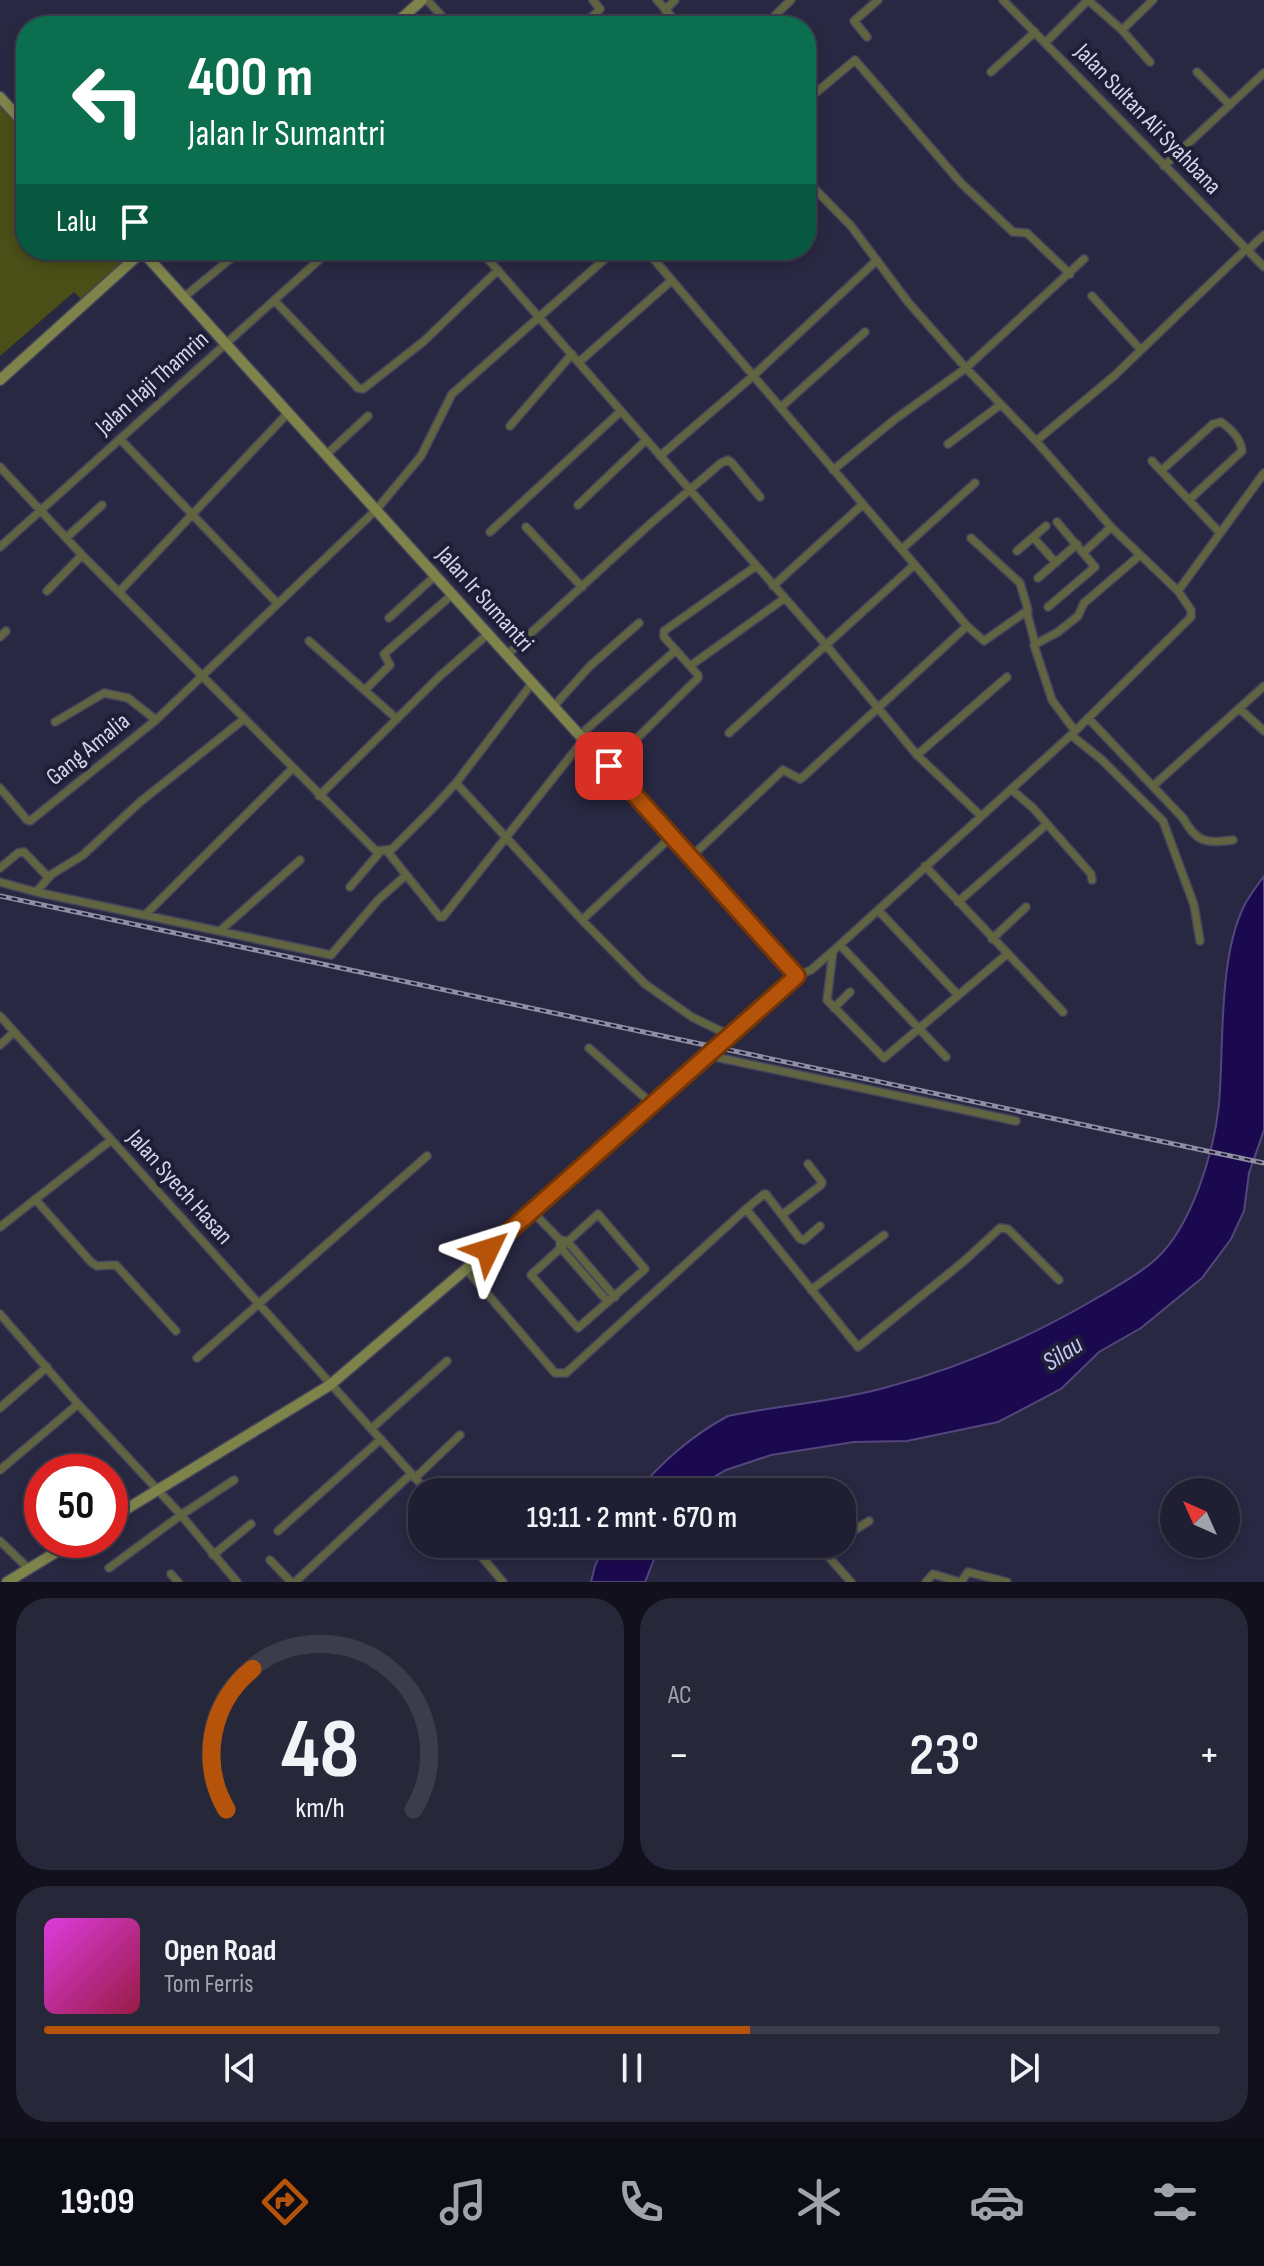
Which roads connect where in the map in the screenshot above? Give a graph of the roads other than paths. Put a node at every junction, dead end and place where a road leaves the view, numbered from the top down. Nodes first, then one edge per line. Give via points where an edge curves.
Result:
1 (424, 0) edge
2 (593, 0) edge
3 (657, 0) edge
4 (675, 0) edge
5 (791, 0) edge
6 (878, 0) edge
7 (1003, 0) edge
8 (1153, 0) edge
9 (665, 10) junction
10 (405, 16) edge
11 (441, 16) edge
12 (593, 16) edge
13 (671, 16) edge
14 (774, 16) edge
15 (1122, 30) junction
16 (1035, 32) junction
17 (867, 37) dead end
18 (1045, 43) junction
19 (1150, 62) dead end
20 (991, 72) dead end
21 (1197, 72) dead end
22 (1264, 73) edge
23 (816, 93) edge
24 (0, 97) edge
25 (1230, 105) junction
26 (16, 115) edge
27 (1164, 166) junction
28 (816, 190) edge
29 (1264, 235) edge
30 (1247, 250) junction
31 (1084, 259) dead end
32 (131, 260) edge
33 (151, 260) edge
34 (229, 260) edge
35 (319, 260) edge
36 (489, 260) edge
37 (604, 260) edge
38 (655, 260) edge
39 (877, 260) junction
40 (1264, 267) edge
41 (498, 270) junction
42 (1070, 274) junction
43 (672, 280) junction
44 (1092, 296) dead end
45 (183, 298) junction
46 (274, 300) junction
47 (540, 317) junction
48 (865, 332) dead end
49 (225, 344) junction
50 (1141, 350) junction
51 (572, 354) junction
52 (579, 362) junction
53 (966, 368) junction
54 (753, 376) junction
55 (0, 380) edge
56 (1000, 405) junction
57 (781, 407) junction
58 (621, 411) junction
59 (288, 413) junction
60 (368, 416) dead end
61 (510, 426) dead end
62 (120, 439) junction
63 (646, 440) junction
64 (1036, 441) junction
65 (948, 444) dead end
66 (326, 455) junction
67 (660, 456) junction
68 (1152, 461) dead end
69 (0, 467) edge
70 (833, 470) junction
71 (1161, 471) junction
72 (1264, 473) edge
73 (975, 483) dead end
74 (689, 489) junction
75 (760, 497) dead end
76 (1189, 500) junction
77 (102, 505) dead end
78 (578, 505) dead end
79 (862, 505) junction
80 (377, 509) junction
81 (41, 511) junction
82 (192, 516) junction
83 (1057, 522) dead end
84 (1046, 526) dead end
85 (526, 527) dead end
86 (1111, 527) junction
87 (490, 532) dead end
88 (1220, 533) junction
89 (1033, 537) junction
90 (66, 538) junction
91 (971, 538) dead end
92 (1077, 544) junction
93 (0, 547) edge
94 (902, 549) junction
95 (1017, 551) dead end
96 (1084, 552) junction
97 (82, 555) junction
98 (1139, 556) junction
99 (1056, 563) junction
100 (756, 566) junction
101 (913, 566) junction
102 (436, 575) junction
103 (1038, 578) dead end
104 (773, 586) junction
105 (582, 587) junction
106 (47, 591) dead end
107 (1178, 591) junction
108 (119, 592) junction
109 (453, 594) junction
110 (785, 598) junction
111 (277, 603) junction
112 (1048, 607) dead end
113 (1027, 613) junction
114 (389, 618) dead end
115 (639, 623) dead end
116 (967, 626) junction
117 (489, 633) junction
118 (309, 641) dead end
119 (1035, 643) junction
120 (826, 645) junction
121 (676, 650) junction
122 (508, 654) junction
123 (690, 666) junction
124 (203, 676) junction
125 (1007, 677) dead end
126 (533, 681) junction
127 (1264, 686) edge
128 (365, 690) junction
129 (554, 706) junction
130 (877, 707) junction
131 (1240, 709) junction
132 (1088, 718) junction
133 (244, 719) junction
134 (397, 719) junction
135 (156, 720) junction
136 (55, 722) dead end
137 (1264, 731) edge
138 (729, 733) dead end
139 (1073, 733) junction
140 (582, 737) junction
141 (917, 755) junction
142 (609, 766) junction
143 (292, 769) junction
144 (456, 783) junction
145 (1153, 786) junction
146 (0, 788) edge
147 (1011, 789) junction
148 (319, 796) junction
149 (981, 816) junction
150 (1047, 824) junction
151 (672, 836) junction
152 (505, 838) junction
153 (1233, 840) dead end
154 (383, 852) junction
155 (691, 857) junction
156 (300, 860) dead end
157 (925, 866) junction
158 (0, 868) edge
159 (406, 875) junction
160 (48, 877) junction
161 (1092, 880) dead end
162 (0, 882) edge
163 (350, 887) dead end
164 (36, 892) junction
165 (958, 902) junction
166 (1026, 907) dead end
167 (878, 910) junction
168 (146, 914) junction
169 (582, 920) junction
170 (221, 930) junction
171 (992, 939) junction
172 (1200, 941) dead end
173 (840, 945) junction
174 (833, 951) junction
175 (1006, 955) junction
176 (797, 976) junction
177 (850, 992) dead end
178 (958, 995) junction
179 (834, 1008) junction
180 (1063, 1012) dead end
181 (0, 1016) edge
182 (919, 1030) junction
183 (14, 1032) junction
184 (729, 1035) junction
185 (0, 1045) edge
186 (589, 1048) dead end
187 (706, 1055) junction
188 (946, 1057) dead end
189 (652, 1104) junction
190 (1016, 1121) dead end
191 (111, 1140) junction
192 (427, 1156) dead end
193 (808, 1164) dead end
194 (35, 1199) junction
195 (746, 1209) junction
196 (532, 1211) junction
197 (782, 1215) junction
198 (820, 1226) dead end
199 (0, 1227) edge
200 (884, 1235) dead end
201 (562, 1242) junction
202 (466, 1269) junction
203 (1059, 1280) dead end
204 (811, 1290) junction
205 (611, 1299) junction
206 (256, 1304) junction
207 (0, 1314) edge
208 (176, 1331) dead end
209 (197, 1358) dead end
210 (447, 1361) dead end
211 (47, 1367) junction
212 (330, 1385) junction
213 (78, 1404) junction
214 (0, 1408) edge
215 (372, 1428) junction
216 (460, 1435) dead end
217 (381, 1439) junction
218 (0, 1470) edge
219 (413, 1476) junction
220 (234, 1480) dead end
221 (156, 1491) junction
222 (128, 1508) edge
223 (181, 1515) junction
224 (869, 1521) dead end
225 (251, 1524) dead end
226 (856, 1529) edge
227 (278, 1531) dead end
228 (0, 1541) edge
229 (213, 1555) junction
230 (47, 1558) edge
231 (483, 1558) edge
232 (830, 1558) edge
233 (270, 1560) dead end
234 (109, 1568) dead end
235 (29, 1569) junction
236 (171, 1574) dead end
237 (229, 1574) junction
238 (7, 1582) edge
239 (178, 1582) edge
240 (220, 1582) edge
241 (237, 1582) edge
242 (293, 1582) edge
243 (503, 1582) edge
244 (851, 1582) edge
245 (926, 1582) edge
246 (960, 1582) edge
247 (1007, 1582) edge

1 - 10 main road
1 - 11 street
2 - 12 street via 600,9
3 - 9 street
4 - 9 street
5 - 14 street
6 - 17 street via 854,21
7 - 16 street, Jalan Sultan Ali Syahbana
8 - 15 street
9 - 13 street
15 - 18 street via 1088,0
15 - 19 street
16 - 18 street, Jalan Sultan Ali Syahbana
16 - 20 street
18 - 27 street, Jalan Sultan Ali Syahbana
21 - 25 street
22 - 25 street
23 - 42 street via 855,60 961,183 1013,232 1028,233
24 - 26 main road
25 - 27 street
27 - 30 street, Jalan Sultan Ali Syahbana
28 - 39 street
29 - 30 street
30 - 40 street, Jalan Sultan Ali Syahbana
30 - 50 street
31 - 42 street
32 - 55 main road
33 - 45 main road, Jalan Ir Sumantri
34 - 45 street
35 - 46 street, Jalan Haji Thamrin
36 - 41 street
37 - 47 street, Gang Amalia
38 - 43 street
39 - 53 street
39 - 54 street
41 - 46 street via 424,341 363,389
41 - 47 street
42 - 53 street
43 - 52 street
43 - 54 street
44 - 50 street
45 - 49 main road, Jalan Ir Sumantri
46 - 49 street, Jalan Haji Thamrin
47 - 51 street
47 - 80 street, Gang Amalia via 452,394 421,456
48 - 57 street
49 - 59 main road, Jalan Ir Sumantri
49 - 62 street, Jalan Haji Thamrin
50 - 64 street
51 - 52 street
51 - 61 street
52 - 58 street
53 - 56 street
53 - 70 street
54 - 57 street
54 - 67 street
56 - 64 street
56 - 65 street
57 - 70 street
58 - 63 street
58 - 87 street
59 - 66 main road, Jalan Ir Sumantri
59 - 82 street
60 - 66 street
62 - 81 street, Jalan Haji Thamrin
62 - 82 street
63 - 67 street
63 - 78 street
64 - 86 street
66 - 80 main road, Jalan Ir Sumantri
67 - 74 street
68 - 71 street
69 - 81 street
70 - 79 street
71 - 76 street
71 - 76 street via 1213,424 1226,426 1242,451
72 - 88 street
73 - 94 street
74 - 75 street via 728,460
74 - 100 street
74 - 105 street
76 - 88 street
77 - 90 street
79 - 94 street
79 - 104 street
80 - 102 main road, Jalan Ir Sumantri
80 - 111 street, Gang Amalia
81 - 90 street
81 - 93 street, Jalan Haji Thamrin
82 - 108 street
82 - 111 street
83 - 92 street
84 - 89 street
85 - 105 street
86 - 96 street
86 - 98 street
88 - 107 street
89 - 95 street
89 - 99 street
90 - 97 street
91 - 113 street via 1020,583
92 - 96 street
92 - 99 street
94 - 101 street
96 - 112 street via 1095,567
97 - 106 street
97 - 108 street
98 - 107 street
98 - 119 street via 1084,603 1078,616
99 - 103 street
100 - 104 street
100 - 121 street via 664,631
101 - 116 street
101 - 120 street
102 - 109 main road, Jalan Ir Sumantri
102 - 114 street
104 - 110 street
105 - 122 street
107 - 132 street via 1191,617
108 - 124 street
109 - 117 main road, Jalan Ir Sumantri
109 - 128 street via 384,654 390,665
110 - 120 street
110 - 123 street
111 - 124 street, Gang Amalia
113 - 116 street via 984,641
113 - 119 street
115 - 129 street
116 - 130 street
117 - 122 main road, Jalan Ir Sumantri
117 - 134 street
118 - 128 street
119 - 139 street via 1052,700
120 - 130 street
120 - 138 street
121 - 123 street
121 - 140 street
122 - 126 main road, Jalan Ir Sumantri
123 - 142 street via 698,678
124 - 133 street
124 - 135 street, Gang Amalia
125 - 141 street
126 - 129 main road, Jalan Ir Sumantri
126 - 144 street
127 - 131 street
128 - 134 street
129 - 140 main road, Jalan Ir Sumantri
130 - 141 street
130 - 155 street via 802,778 783,770
131 - 137 street
131 - 145 street
132 - 139 street
132 - 145 street
133 - 143 street
133 - 160 street via 83,855
134 - 148 street
135 - 136 street via 128,698 104,693
135 - 146 street, Gang Amalia via 30,821
139 - 147 street
139 - 172 street via 1163,821 1194,905
140 - 142 main road, Jalan Ir Sumantri
140 - 152 street
141 - 149 street
142 - 151 main road, Jalan Ir Sumantri
143 - 148 street
143 - 168 street
144 - 152 street
144 - 154 street
145 - 153 street via 1197,838
147 - 149 street
147 - 150 street
148 - 154 street via 371,848
149 - 157 street
150 - 161 street
150 - 165 street
151 - 155 main road, Jalan Ir Sumantri
151 - 169 street
152 - 159 street via 443,917
152 - 169 street
154 - 159 street
154 - 163 street
155 - 176 main road, Jalan Ir Sumantri
156 - 170 street
157 - 165 street
157 - 167 street
158 - 160 street via 24,852
159 - 170 street via 331,955
160 - 164 street
162 - 164 street
164 - 168 street
165 - 171 street
166 - 171 street
167 - 173 street
167 - 178 street
168 - 170 street
169 - 184 street via 645,984
171 - 175 street
173 - 174 street
173 - 182 street
174 - 176 street
174 - 179 street via 826,997
175 - 178 street
175 - 180 street
176 - 184 main road
177 - 179 street
178 - 182 street
179 - 182 street via 881,1058
181 - 183 street, Jalan Syech Hasan
182 - 188 street
183 - 185 street
183 - 191 street, Jalan Syech Hasan
184 - 187 main road
186 - 189 street
187 - 189 main road
187 - 190 street
189 - 196 main road
191 - 194 street
191 - 206 street, Jalan Syech Hasan
192 - 206 street
193 - 197 street via 821,1185
194 - 199 street
194 - 208 street via 91,1262 116,1265
195 - 197 street via 766,1194
195 - 202 street via 564,1374 555,1373
195 - 204 street
196 - 201 street
196 - 202 main road
197 - 198 street via 800,1239
200 - 204 street
201 - 205 street
201 - 205 street via 531,1278 579,1328
201 - 205 street via 598,1214 645,1267
202 - 212 main road
203 - 204 street via 1008,1229 1000,1228 858,1347
206 - 209 street
206 - 212 street, Jalan Syech Hasan
207 - 211 street
210 - 215 street
211 - 213 street
211 - 214 street
212 - 215 street, Jalan Syech Hasan
212 - 221 main road
213 - 218 street
213 - 221 street
215 - 217 street, Jalan Syech Hasan
216 - 219 street
217 - 219 street, Jalan Syech Hasan
217 - 227 street
219 - 242 street
220 - 223 street
221 - 222 main road
221 - 223 street
223 - 229 street
223 - 234 street
224 - 226 street
225 - 229 street
228 - 235 street
229 - 237 street
230 - 235 main road
231 - 243 street
232 - 244 street
233 - 242 street
235 - 238 main road
236 - 239 street
237 - 240 street
237 - 241 street
245 - 246 street via 933,1574
246 - 247 street via 968,1572

